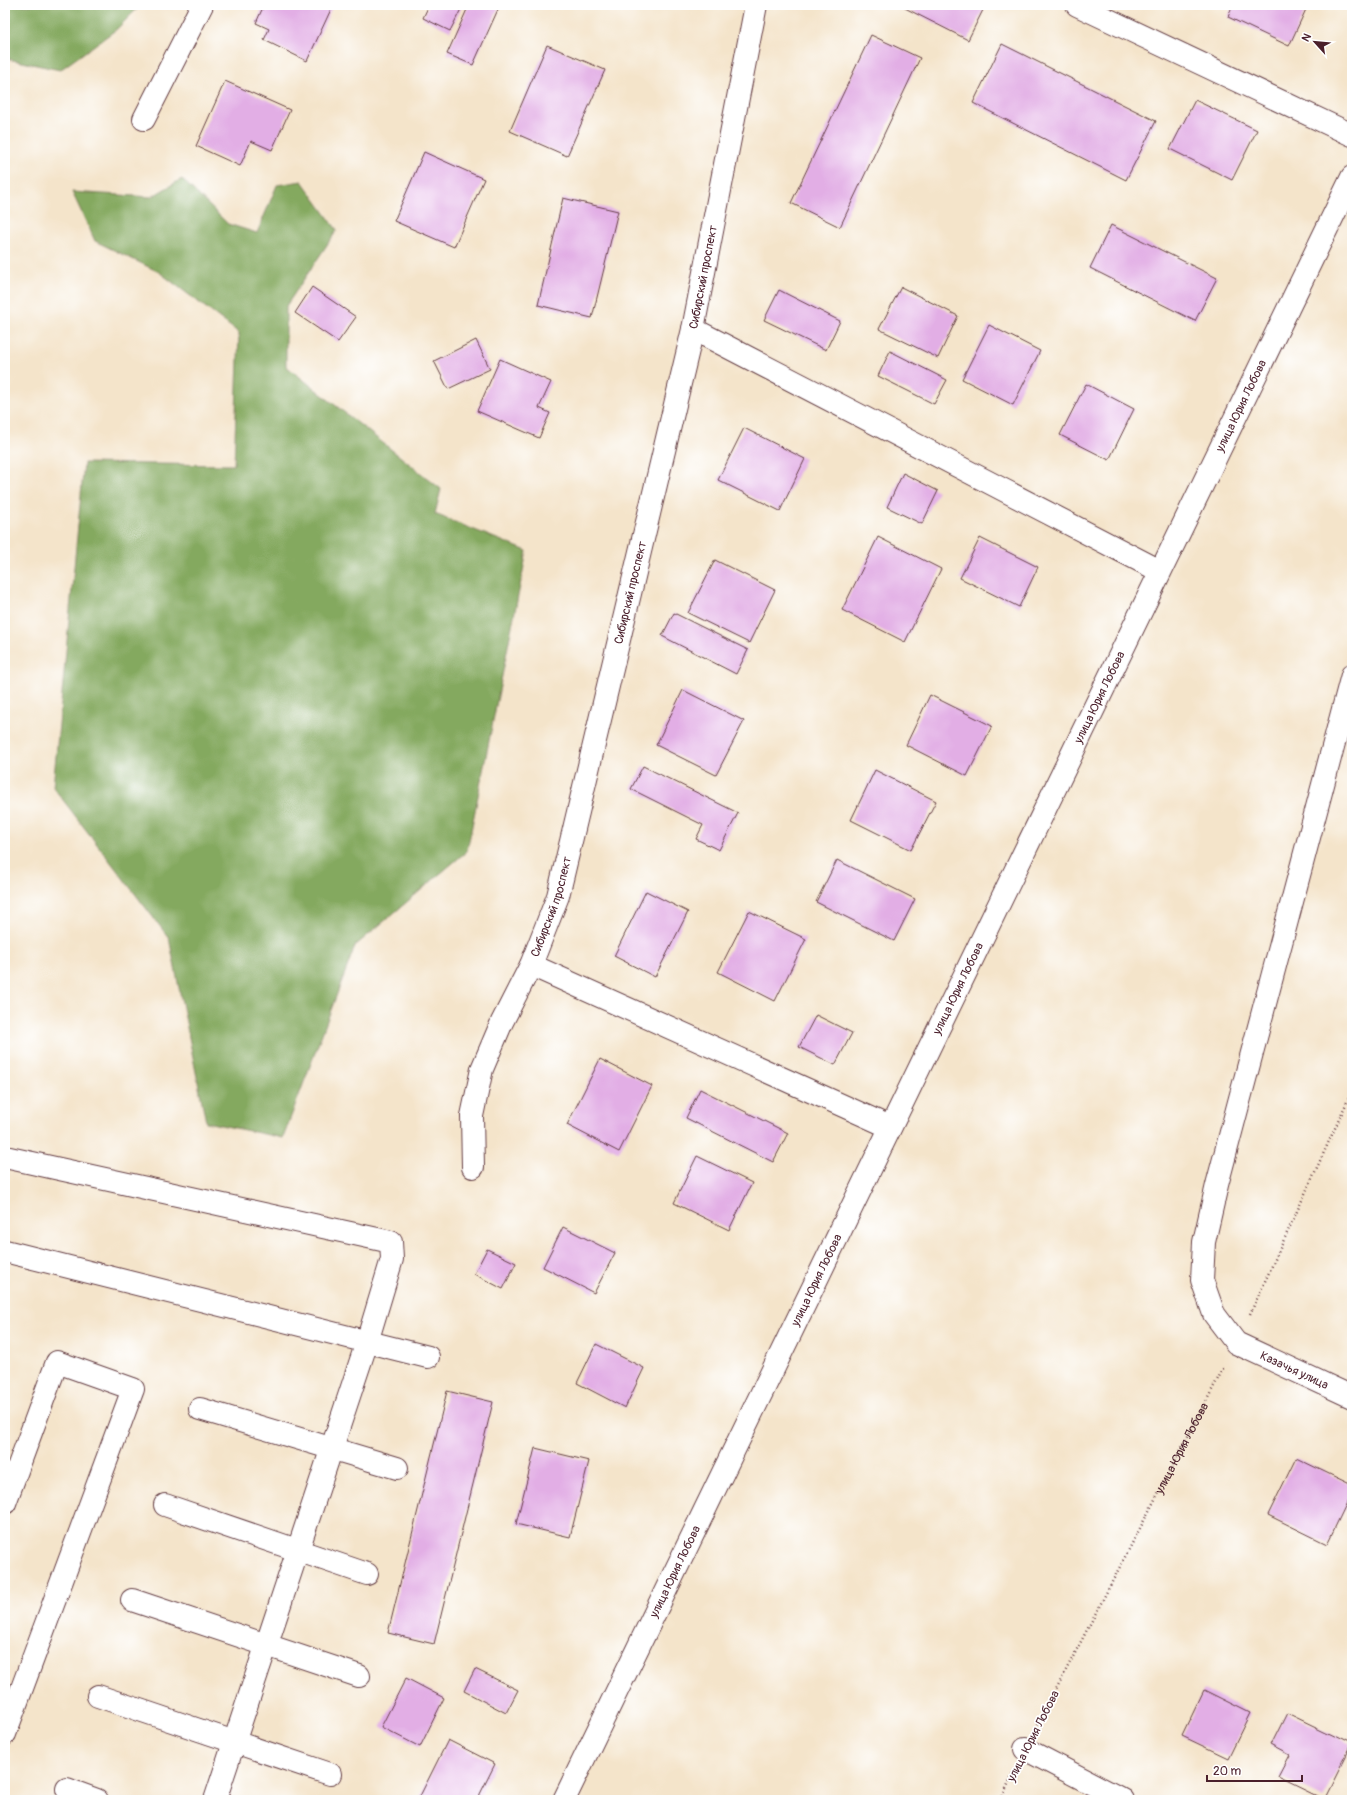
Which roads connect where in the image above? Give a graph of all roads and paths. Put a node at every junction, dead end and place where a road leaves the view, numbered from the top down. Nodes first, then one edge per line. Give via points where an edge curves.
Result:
1 (202, 5) edge
2 (756, 5) edge
3 (1077, 5) edge
4 (144, 119) dead end
5 (1352, 135) edge
6 (1352, 177) edge
7 (693, 329) junction
8 (1160, 571) junction
9 (1352, 675) edge
10 (531, 965) junction
11 (1352, 1091) edge
12 (890, 1127) junction
13 (5, 1157) edge
14 (473, 1167) dead end
15 (5, 1251) edge
16 (367, 1342) junction
17 (1236, 1343) junction
18 (428, 1357) dead end
19 (1352, 1397) edge
20 (200, 1409) dead end
21 (332, 1448) junction
22 (397, 1468) dead end
23 (5, 1503) edge
24 (165, 1506) dead end
25 (298, 1550) junction
26 (367, 1574) dead end
27 (132, 1600) dead end
28 (267, 1645) junction
29 (359, 1676) dead end
30 (98, 1696) dead end
31 (5, 1734) edge
32 (235, 1742) junction
33 (1025, 1749) junction
34 (330, 1774) dead end
35 (67, 1789) dead end
36 (97, 1800) edge
37 (215, 1800) edge
38 (564, 1800) edge
39 (1001, 1800) edge
40 (1123, 1800) edge

1 - 4 street
2 - 7 street, Сибирский проспект
3 - 5 street
6 - 8 street, улица Юрия Лобова
7 - 8 street
7 - 10 street, Сибирский проспект via 558,896
8 - 12 street, улица Юрия Лобова
9 - 17 street via 1204,1242 1202,1280 1214,1314
10 - 12 street
10 - 14 street, Сибирский проспект via 482,1068 472,1116
11 - 17 path, улица Юрия Лобова
12 - 38 street, улица Юрия Лобова
13 - 16 street via 391,1242 392,1259
15 - 16 street
16 - 18 street
16 - 21 street
17 - 19 street, Казачья улица
17 - 33 path, улица Юрия Лобова
20 - 21 street
21 - 22 street
21 - 25 street
23 - 31 street via 57,1362 133,1389
24 - 25 street
25 - 26 street
25 - 28 street
27 - 28 street
28 - 29 street
28 - 32 street
30 - 32 street
32 - 34 street
32 - 37 street
33 - 39 path, улица Юрия Лобова
33 - 40 street
35 - 36 street

